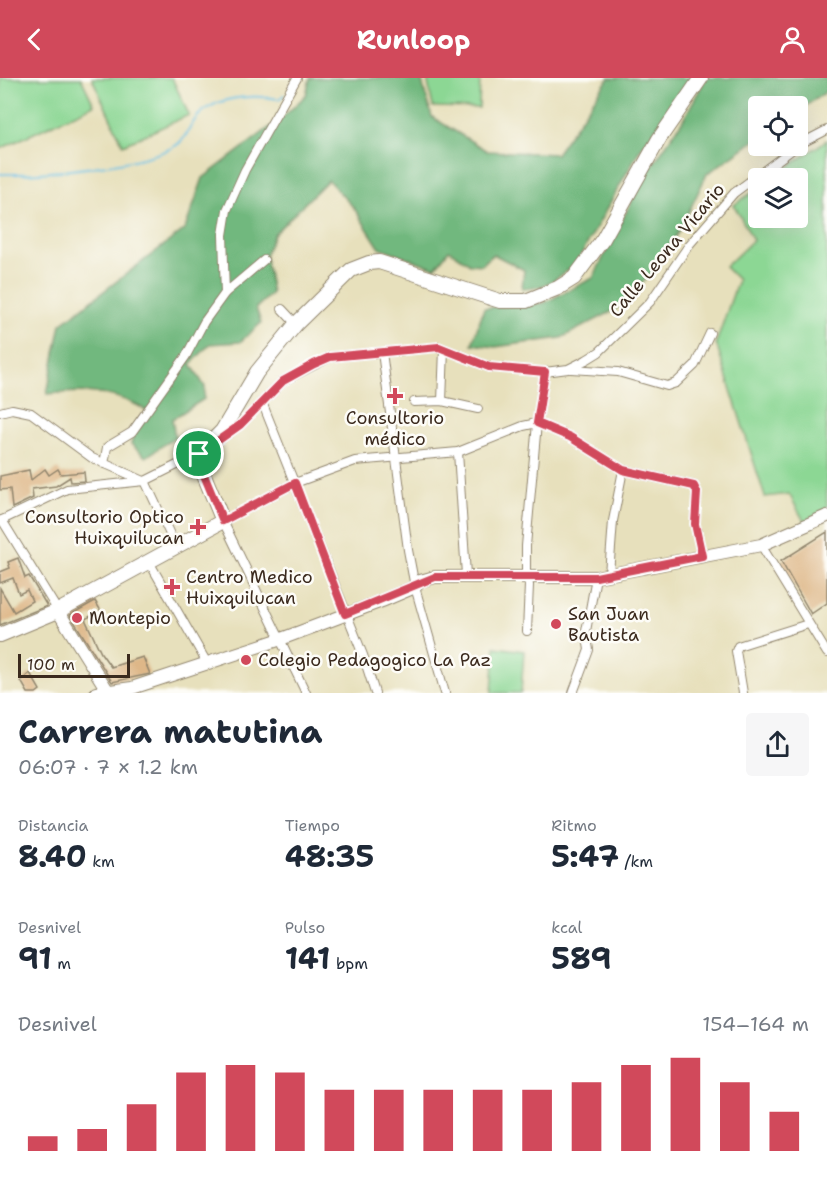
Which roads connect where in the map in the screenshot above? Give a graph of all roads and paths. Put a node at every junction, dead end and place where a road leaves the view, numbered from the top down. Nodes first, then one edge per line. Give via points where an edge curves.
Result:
1 (297, 78) edge
2 (701, 78) edge
3 (827, 130) edge
4 (808, 140) edge
5 (783, 156) edge
6 (264, 260) dead end
7 (225, 292) junction
8 (282, 309) dead end
9 (296, 324) junction
10 (710, 333) dead end
11 (444, 349) junction
12 (382, 352) junction
13 (568, 369) junction
14 (545, 372) junction
15 (442, 401) junction
16 (262, 402) junction
17 (414, 402) dead end
18 (478, 409) dead end
19 (0, 412) edge
20 (537, 423) junction
21 (458, 452) junction
22 (199, 454) junction
23 (395, 456) junction
24 (104, 464) junction
25 (623, 470) junction
26 (145, 481) junction
27 (295, 483) junction
28 (827, 516) edge
29 (1, 521) edge
30 (223, 521) junction
31 (175, 545) junction
32 (761, 545) junction
33 (702, 556) junction
34 (148, 560) junction
35 (609, 574) junction
36 (466, 576) junction
37 (596, 577) junction
38 (528, 578) junction
39 (415, 587) junction
40 (58, 611) junction
41 (345, 614) junction
42 (808, 624) junction
43 (527, 631) dead end
44 (0, 635) edge
45 (281, 639) junction
46 (827, 653) edge
47 (207, 663) junction
48 (104, 692) edge
49 (306, 693) edge
50 (375, 693) edge
51 (446, 693) edge
52 (573, 693) edge
53 (743, 693) edge

1 - 7 street via 227,210
2 - 9 main road via 659,139 603,239 574,278 558,288 533,299 500,301 408,270 369,263 351,270
3 - 4 street, Calle Leona Vicario
5 - 13 street, Calle Leona Vicario via 734,193 688,245 650,302 633,320 598,352
6 - 7 street
7 - 24 street via 186,357 132,432 107,447
8 - 9 street
9 - 22 main road via 257,372 222,431
10 - 13 street via 695,365 667,386 618,372
11 - 12 street, Calle Leona Vicario
11 - 14 street, Calle Leona Vicario via 489,367
11 - 15 street
12 - 16 street, Calle Leona Vicario via 330,357 283,381
12 - 23 street
13 - 14 street, Calle Leona Vicario
14 - 20 street
15 - 17 street
15 - 18 street
16 - 22 street, Calle Leona Vicario via 240,425
16 - 27 street
19 - 24 street via 12,409 31,413
20 - 21 street
20 - 25 street via 570,437
20 - 38 street via 526,546
21 - 23 street
21 - 36 street
22 - 26 street, Calle Leona Vicario
22 - 30 main road via 199,463
23 - 27 street via 355,461
23 - 39 street
24 - 26 street
25 - 33 street via 694,486 695,524
25 - 35 street via 613,521
26 - 29 street, Calle Leona Vicario via 67,489
26 - 31 street
27 - 30 street
27 - 41 street
28 - 32 main road
29 - 40 street
30 - 31 main road
30 - 45 street
31 - 34 main road
32 - 33 main road
32 - 42 street
33 - 35 main road
34 - 40 main road
34 - 47 street
35 - 37 main road
36 - 38 main road
36 - 39 main road via 435,577 420,581
37 - 38 main road
37 - 52 street via 586,631 589,650
38 - 43 street
39 - 41 main road
39 - 51 street
40 - 44 main road
40 - 48 main road
41 - 45 main road
41 - 50 street
42 - 46 street
42 - 53 street via 738,646
45 - 47 main road
45 - 49 street
47 - 48 main road via 132,688

